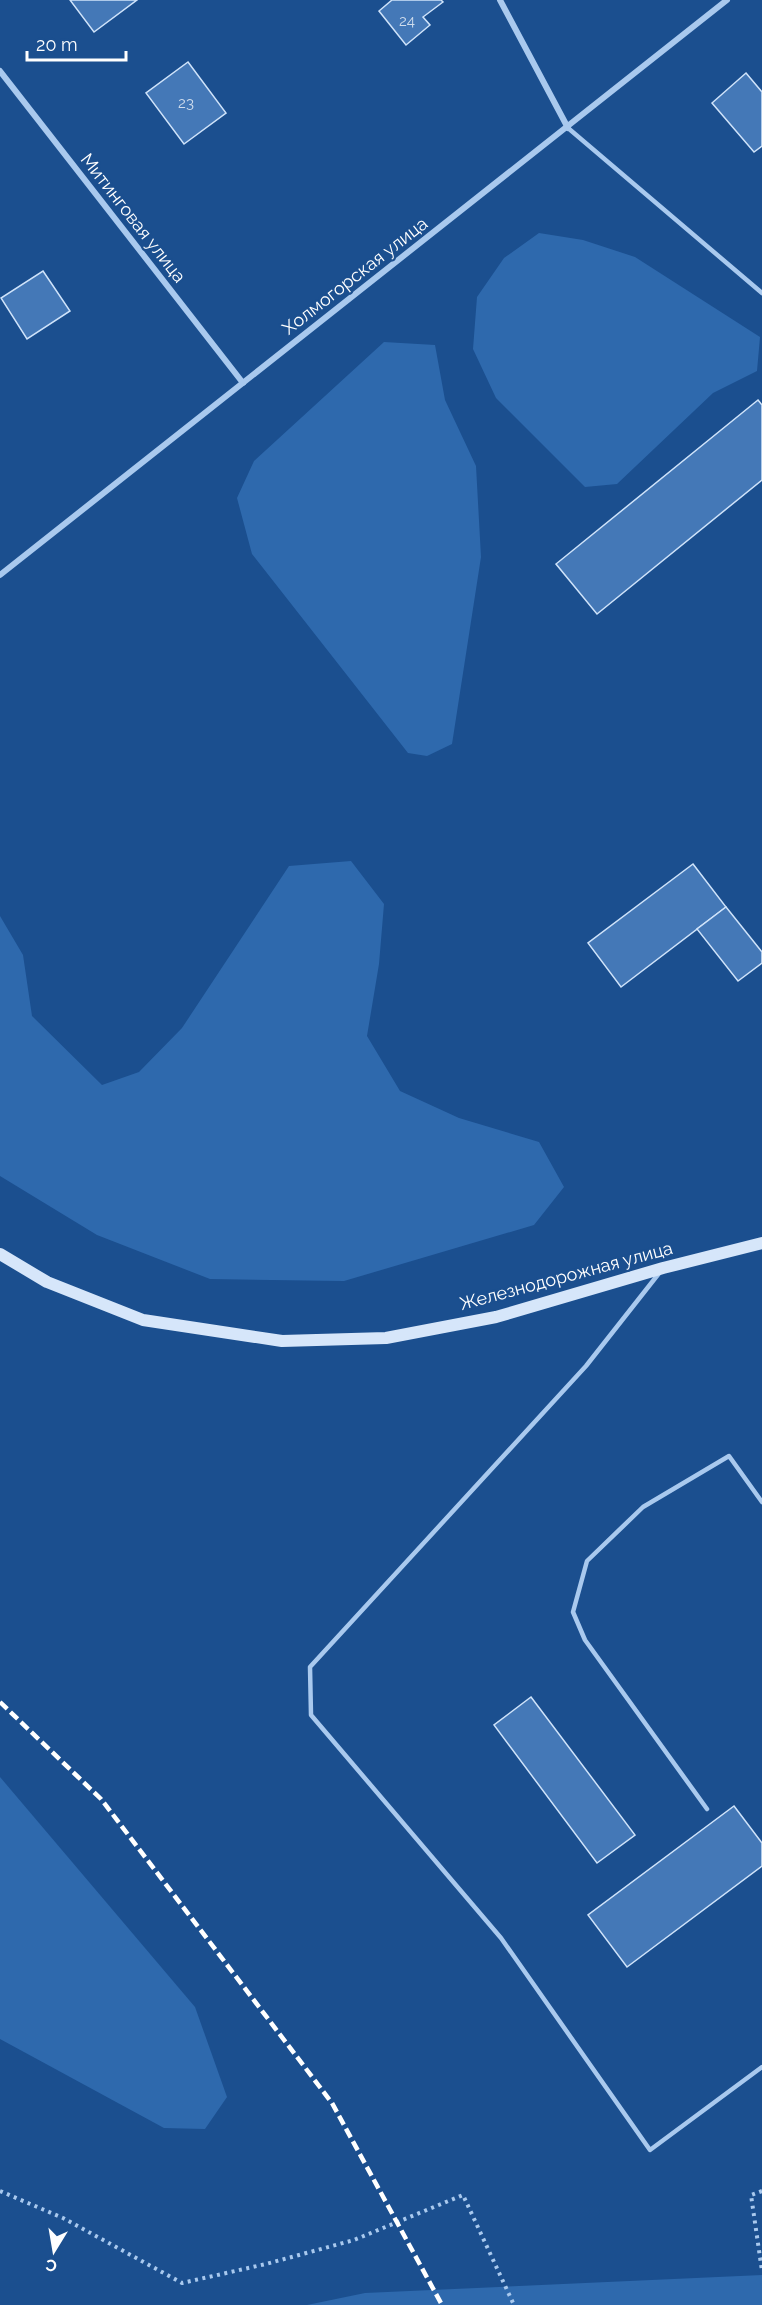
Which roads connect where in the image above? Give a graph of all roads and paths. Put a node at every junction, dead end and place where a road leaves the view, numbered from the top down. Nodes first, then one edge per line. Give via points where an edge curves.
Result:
1 (500, 0) edge
2 (727, 0) edge
3 (0, 71) edge
4 (568, 128) junction
5 (762, 294) edge
6 (243, 383) junction
7 (0, 574) edge
8 (762, 1243) edge
9 (0, 1254) edge
10 (663, 1268) junction
11 (762, 1502) edge
12 (707, 1809) dead end
13 (762, 2067) edge
14 (0, 2191) edge
15 (762, 2192) edge
16 (762, 2271) edge
17 (514, 2305) edge

1 - 4 street
2 - 4 street, Холмогорская улица
3 - 6 street, Митинговая улица
4 - 5 lane
4 - 6 street, Холмогорская улица
6 - 7 street, Холмогорская улица
8 - 10 street, Железнодорожная улица
9 - 10 street, Железнодорожная улица via 47,1282 144,1320 282,1341 386,1338 496,1317
10 - 13 lane via 586,1366 310,1667 310,1715 501,1938 650,2150
11 - 12 lane via 729,1456 643,1507 587,1561 573,1612 585,1640
14 - 17 path via 63,2218 182,2283 354,2240 463,2195
15 - 16 path via 751,2195

